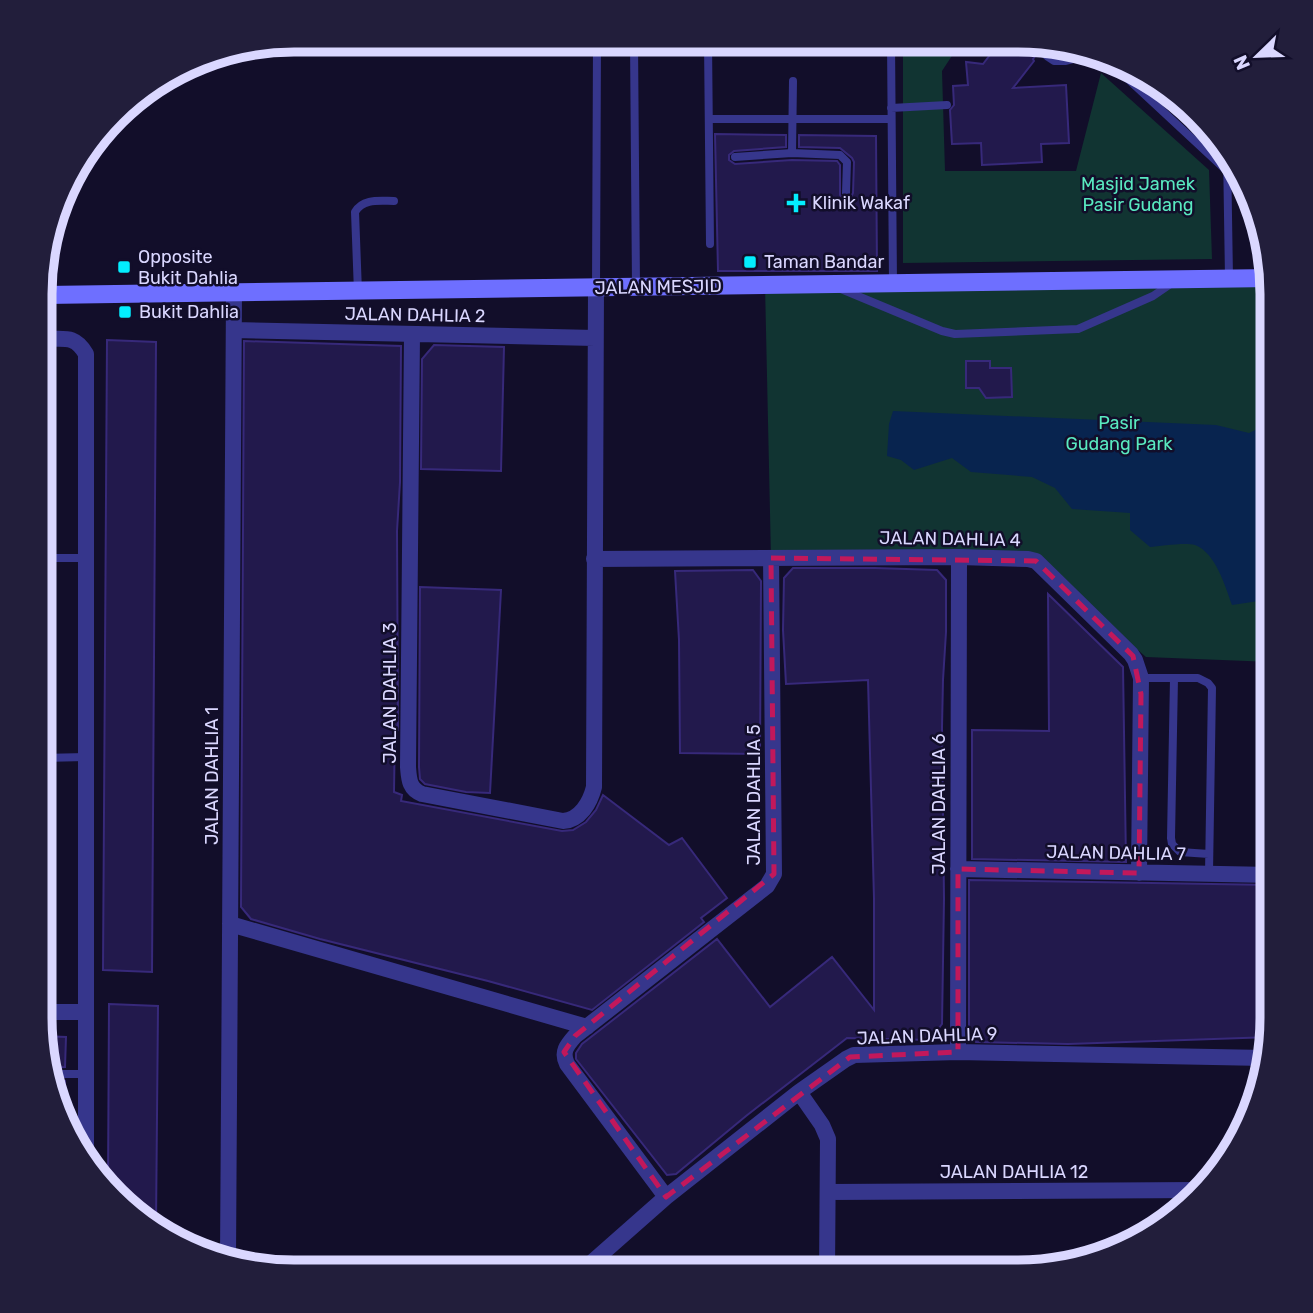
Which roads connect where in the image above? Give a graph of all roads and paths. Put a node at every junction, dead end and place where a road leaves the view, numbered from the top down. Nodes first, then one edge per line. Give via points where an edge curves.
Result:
1 (597, 52) edge
2 (634, 52) edge
3 (708, 52) edge
4 (891, 52) edge
5 (1046, 55) edge
6 (1073, 59) edge
7 (1128, 79) edge
8 (793, 81) dead end
9 (947, 105) dead end
10 (891, 108) junction
11 (709, 119) junction
12 (793, 119) junction
13 (891, 120) junction
14 (792, 153) junction
15 (735, 157) dead end
16 (1226, 170) edge
17 (1227, 171) edge
18 (846, 193) dead end
19 (394, 201) dead end
20 (710, 244) dead end
21 (1229, 278) junction
22 (1260, 278) edge
23 (1177, 279) junction
24 (829, 284) junction
25 (892, 284) junction
26 (636, 287) junction
27 (596, 288) junction
28 (358, 292) junction
29 (234, 293) junction
30 (52, 295) edge
31 (234, 330) junction
32 (412, 334) junction
33 (595, 338) junction
34 (52, 339) edge
35 (52, 558) edge
36 (86, 558) junction
37 (771, 558) junction
38 (959, 558) junction
39 (594, 559) junction
40 (1141, 678) junction
41 (1174, 678) junction
42 (86, 757) junction
43 (53, 758) edge
44 (1209, 854) junction
45 (958, 869) junction
46 (1139, 873) junction
47 (1209, 873) junction
48 (1260, 875) edge
49 (230, 924) junction
50 (53, 1012) edge
51 (86, 1012) junction
52 (587, 1027) junction
53 (958, 1052) junction
54 (1257, 1058) edge
55 (86, 1073) junction
56 (59, 1074) edge
57 (799, 1093) junction
58 (79, 1127) edge
59 (1189, 1190) edge
60 (828, 1192) junction
61 (666, 1198) junction
62 (228, 1251) edge
63 (595, 1260) edge
64 (827, 1260) edge

1 - 27 lane
2 - 26 lane
3 - 11 lane
4 - 10 lane
5 - 6 lane via 1054,61
7 - 16 lane
8 - 12 lane
9 - 10 lane
10 - 13 lane
11 - 12 lane
11 - 20 lane
12 - 13 lane
12 - 14 lane
13 - 25 lane
14 - 15 lane
14 - 18 lane via 840,155 846,162
17 - 21 lane
19 - 28 lane via 363,203 355,212
21 - 22 main road, JALAN MESJID
21 - 23 main road, JALAN MESJID
23 - 24 lane via 1156,294 1081,328 955,334
23 - 25 main road, JALAN MESJID
24 - 25 main road, JALAN MESJID
24 - 26 main road, JALAN MESJID
26 - 27 main road, JALAN MESJID
27 - 28 main road, JALAN MESJID
27 - 33 street
28 - 29 main road, JALAN MESJID
29 - 30 main road, JALAN MESJID
29 - 31 street, JALAN DAHLIA 1
31 - 32 street, JALAN DAHLIA 2
31 - 49 street, JALAN DAHLIA 1
32 - 33 street, JALAN DAHLIA 2
32 - 39 street, JALAN DAHLIA 3 via 408,767 410,784 417,792 566,821 583,810 594,787
33 - 39 street
34 - 36 street via 72,340 86,354
35 - 36 lane
36 - 42 street
37 - 38 street, JALAN DAHLIA 4
37 - 39 street, JALAN DAHLIA 4
37 - 52 street, JALAN DAHLIA 5 via 774,874 766,886
38 - 40 street, JALAN DAHLIA 4 via 1036,561 1131,654
38 - 45 street, JALAN DAHLIA 6
40 - 41 lane
40 - 46 street, JALAN DAHLIA 4
41 - 44 lane via 1171,838 1180,852
41 - 44 lane via 1204,680 1212,688
42 - 43 lane
42 - 51 street
44 - 47 lane
45 - 46 street, JALAN DAHLIA 7
45 - 53 street, JALAN DAHLIA 6
46 - 47 street, JALAN DAHLIA 7
47 - 48 street, JALAN DAHLIA 7
49 - 52 street
49 - 62 street, JALAN DAHLIA 1
50 - 51 street
51 - 55 street
52 - 61 street, JALAN DAHLIA 5 via 570,1041 565,1060
53 - 54 street, JALAN DAHLIA 9
53 - 57 street, JALAN DAHLIA 9 via 854,1055
55 - 56 lane
55 - 58 street
57 - 60 street via 827,1134
57 - 61 street, JALAN DAHLIA 9
59 - 60 street, JALAN DAHLIA 12
60 - 64 street
61 - 63 street, JALAN DAHLIA 9

